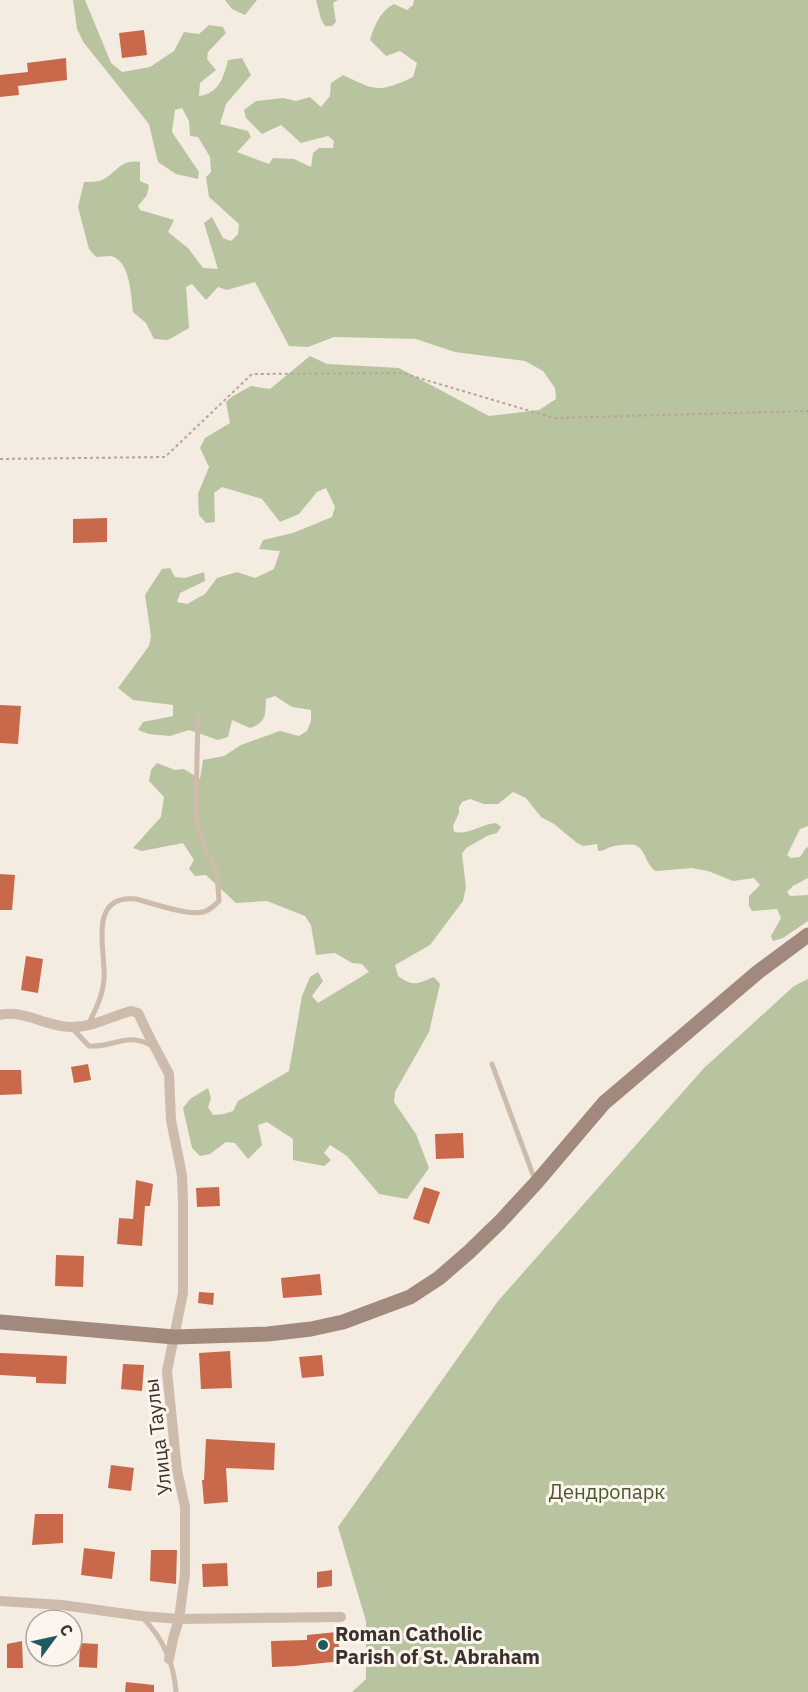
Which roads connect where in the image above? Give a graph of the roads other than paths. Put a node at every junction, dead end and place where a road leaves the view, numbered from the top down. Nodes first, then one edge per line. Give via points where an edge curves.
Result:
1 (198, 717) dead end
2 (808, 934) edge
3 (0, 1015) edge
4 (88, 1025) junction
5 (72, 1027) junction
6 (155, 1048) junction
7 (492, 1064) dead end
8 (536, 1183) junction
9 (0, 1322) edge
10 (174, 1337) junction
11 (0, 1601) edge
12 (141, 1616) junction
13 (341, 1617) dead end
14 (179, 1618) junction
15 (169, 1659) junction
16 (176, 1692) edge

1 - 4 lane via 197,822 217,872 219,901 201,913 127,898 112,903 103,915 102,997
2 - 8 street via 604,1103
3 - 5 street via 17,1014
4 - 5 street
4 - 6 street, Улица Таулы via 138,1012
5 - 6 lane via 89,1046 134,1039
6 - 10 street, Улица Таулы via 170,1074 171,1120 182,1175 183,1293
7 - 8 lane
8 - 10 street via 439,1278 394,1304 311,1329
9 - 10 street
10 - 14 street, Улица Таулы via 167,1371 177,1470 185,1507 185,1574
11 - 12 street
12 - 14 street
12 - 15 lane, Улица Таулы via 153,1628
13 - 14 street
14 - 15 street, Улица Таулы
15 - 16 lane, Улица Таулы

